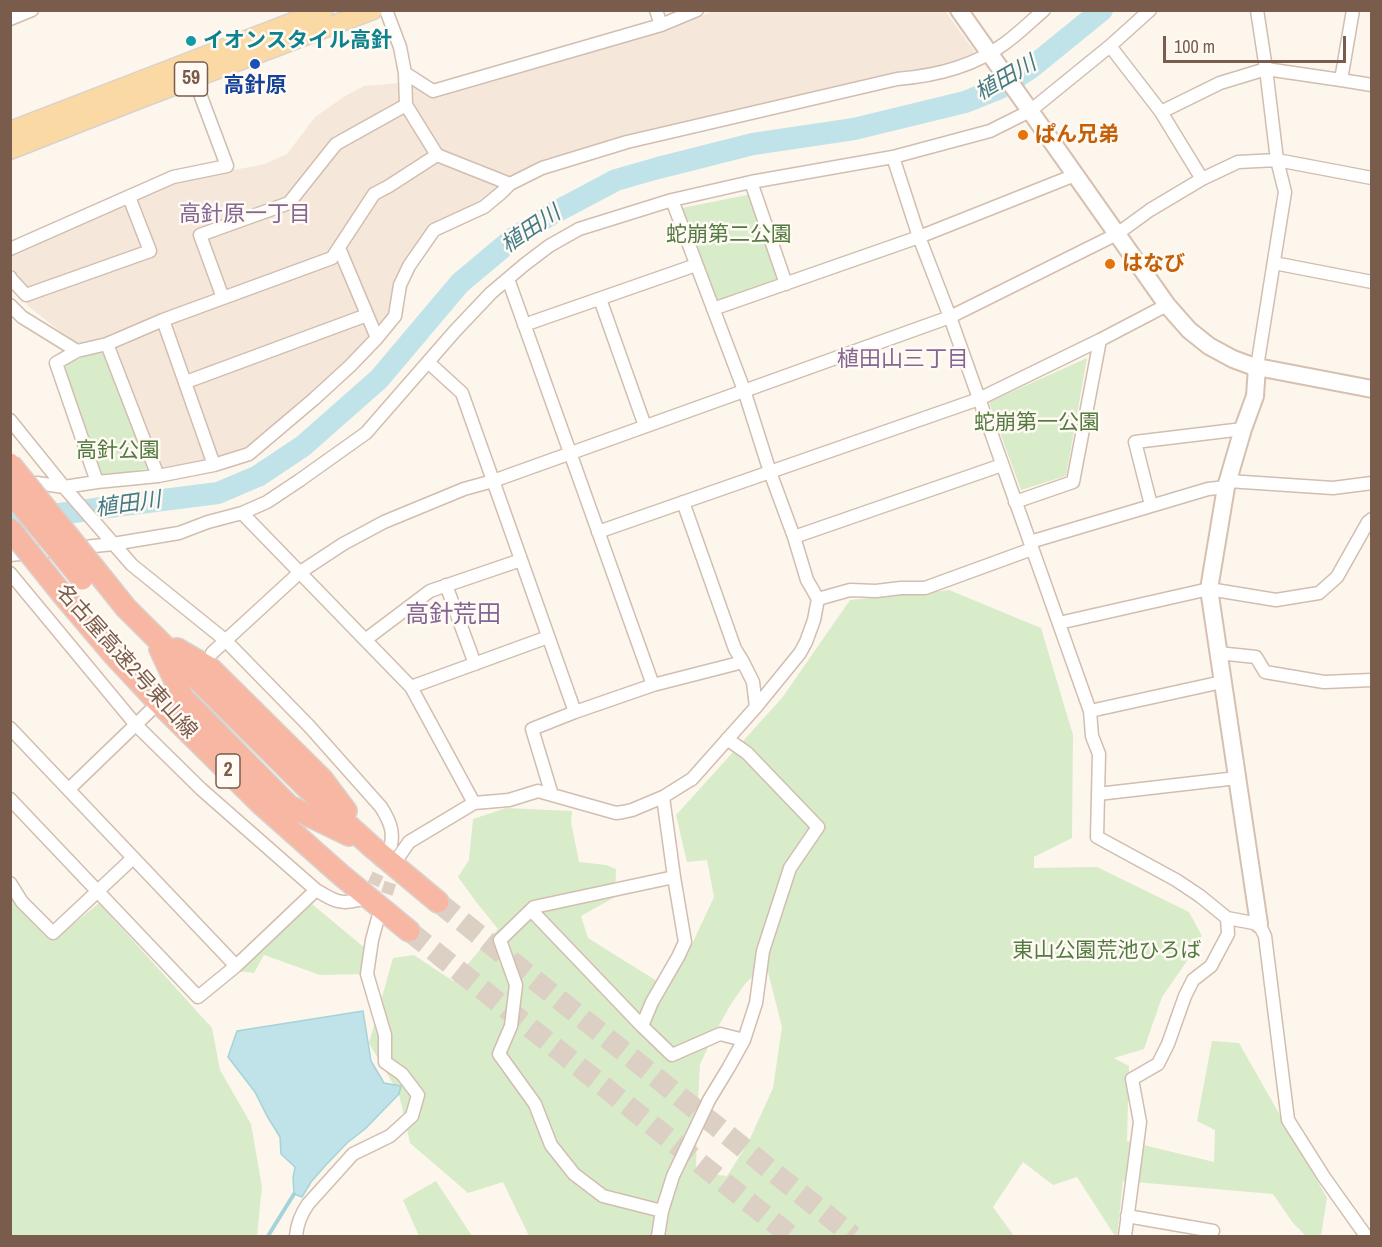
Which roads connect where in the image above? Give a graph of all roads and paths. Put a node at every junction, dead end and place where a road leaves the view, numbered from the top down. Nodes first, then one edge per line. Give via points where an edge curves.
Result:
1 (32, 10) edge
2 (324, 10) edge
3 (373, 10) edge
4 (386, 10) edge
5 (656, 10) edge
6 (697, 10) edge
7 (959, 10) edge
8 (1044, 10) edge
9 (1150, 10) edge
10 (1257, 10) edge
11 (1353, 10) edge
12 (10, 19) edge
13 (661, 25) junction
14 (1110, 46) junction
15 (990, 54) junction
16 (1266, 69) junction
17 (405, 73) junction
18 (194, 78) junction
19 (1341, 80) junction
20 (1371, 86) edge
21 (406, 105) junction
22 (1028, 108) junction
23 (1161, 112) junction
24 (10, 132) edge
25 (10, 150) edge
26 (437, 155) junction
27 (893, 157) junction
28 (1277, 160) junction
29 (1075, 175) junction
30 (1371, 178) edge
31 (1202, 179) junction
32 (751, 182) junction
33 (510, 184) junction
34 (129, 197) junction
35 (672, 200) junction
36 (1117, 234) junction
37 (919, 237) junction
38 (339, 248) junction
39 (10, 249) edge
40 (1274, 263) junction
41 (696, 265) junction
42 (10, 277) edge
43 (508, 279) junction
44 (1371, 282) edge
45 (786, 284) junction
46 (223, 298) junction
47 (600, 299) junction
48 (10, 305) edge
49 (1167, 305) junction
50 (713, 309) junction
51 (367, 315) junction
52 (950, 317) junction
53 (163, 320) junction
54 (524, 326) junction
55 (376, 338) junction
56 (1100, 340) junction
57 (107, 344) junction
58 (77, 351) junction
59 (428, 362) junction
60 (1257, 367) junction
61 (186, 382) junction
62 (1371, 389) edge
63 (744, 390) junction
64 (979, 399) junction
65 (10, 420) edge
66 (645, 426) junction
67 (1243, 429) junction
68 (570, 453) junction
69 (10, 464) edge
70 (214, 465) junction
71 (1002, 465) junction
72 (770, 472) junction
73 (158, 476) junction
74 (493, 481) junction
75 (97, 482) junction
76 (37, 483) dead end
77 (1371, 483) edge
78 (1227, 484) junction
79 (10, 491) edge
80 (68, 491) junction
81 (683, 502) junction
82 (1016, 502) junction
83 (1151, 506) junction
84 (10, 510) edge
85 (242, 513) junction
86 (1371, 519) edge
87 (10, 529) edge
88 (598, 532) junction
89 (794, 537) junction
90 (113, 544) junction
91 (1031, 545) junction
92 (10, 555) edge
93 (521, 560) junction
94 (10, 573) edge
95 (299, 573) junction
96 (78, 583) junction
97 (446, 585) junction
98 (1209, 589) junction
99 (818, 599) junction
100 (1059, 623) junction
101 (548, 637) junction
102 (225, 640) junction
103 (365, 640) junction
104 (212, 652) dead end
105 (1218, 653) junction
106 (743, 662) junction
107 (475, 664) junction
108 (1371, 680) edge
109 (1222, 682) junction
110 (653, 685) junction
111 (411, 687) junction
112 (153, 704) junction
113 (756, 707) junction
114 (1090, 711) junction
115 (575, 712) junction
116 (136, 725) junction
117 (10, 728) edge
118 (727, 739) junction
119 (1236, 778) junction
120 (69, 789) junction
121 (1098, 794) junction
122 (552, 795) junction
123 (663, 797) junction
124 (10, 799) edge
125 (474, 803) junction
126 (409, 842) junction
127 (385, 844) junction
128 (400, 855) tunnel mouth
129 (132, 858) junction
130 (674, 878) junction
131 (10, 883) edge
132 (316, 890) junction
133 (97, 891) junction
134 (359, 900) dead end
135 (438, 903) tunnel mouth
136 (531, 910) junction
137 (378, 918) tunnel mouth
138 (1227, 918) junction
139 (1259, 924) junction
140 (409, 931) tunnel mouth
141 (236, 966) junction
142 (642, 1026) junction
143 (744, 1040) junction
144 (662, 1211) junction
145 (1128, 1216) junction
146 (1213, 1231) dead end
147 (296, 1236) edge
148 (658, 1236) edge
149 (1125, 1236) edge
150 (1366, 1236) edge

1 - 12 street
2 - 24 main road, 59
3 - 18 main road, 59
4 - 17 street
5 - 13 street
6 - 13 street
7 - 15 street
8 - 15 street
9 - 14 street
10 - 16 street
11 - 19 street
13 - 17 street via 433,91
14 - 22 street
14 - 23 street
15 - 22 street
15 - 33 street via 922,77 897,79 627,142 542,168
16 - 19 street
16 - 23 street via 1220,83
16 - 28 street
17 - 21 street
18 - 25 main road, 59
18 - 34 street via 227,166 173,177
19 - 20 street
21 - 26 street
21 - 46 street via 336,144 289,203 200,236
22 - 27 street via 990,131
22 - 29 street
23 - 31 street
26 - 33 street
26 - 38 street via 374,194
27 - 32 street
27 - 37 street
28 - 30 street
28 - 31 street via 1238,162
28 - 40 street via 1285,192
29 - 36 street
29 - 37 street
31 - 36 street
32 - 35 street
32 - 45 street
33 - 55 street via 484,207 434,230 400,285 395,316
34 - 39 street
34 - 42 street via 150,251 26,295
35 - 41 street
35 - 43 street via 579,230 549,246
36 - 49 street
36 - 52 street
37 - 45 street
37 - 52 street
38 - 46 street via 332,258
38 - 51 street
40 - 44 street
40 - 60 street
41 - 47 street
41 - 50 street
43 - 54 street
43 - 59 street
45 - 50 street
46 - 53 street
47 - 54 street
47 - 66 street
48 - 58 street via 22,317
49 - 56 street
49 - 60 street via 1209,346
50 - 63 street
51 - 55 street
51 - 61 street
52 - 63 street
52 - 64 street
53 - 57 street
53 - 61 street
54 - 68 street
55 - 70 street via 314,399 249,454
56 - 64 street
56 - 82 street via 1073,482
57 - 58 street
57 - 73 street
58 - 75 street via 56,363
59 - 74 street via 462,393
59 - 85 street via 366,433 275,497
60 - 62 street
60 - 67 street via 1255,396
61 - 70 street
63 - 66 street
63 - 72 street
64 - 71 street
64 - 72 street
65 - 80 street
66 - 68 street
67 - 78 street
67 - 83 street via 1135,442
68 - 74 street
68 - 88 street
69 - 96 highway, 名古屋高速2号東山線 / 2, bridge
70 - 73 street
71 - 82 street
71 - 89 street
72 - 81 street
72 - 89 street
73 - 75 street
74 - 93 street
74 - 95 street via 384,522
75 - 80 street
76 - 80 street
77 - 78 street via 1333,488
78 - 83 street
78 - 98 street
79 - 96 highway, bridge
80 - 90 street
81 - 88 street
81 - 106 street via 735,650
82 - 91 street
83 - 91 street
84 - 96 highway
85 - 90 street via 179,533
85 - 95 street
86 - 98 street via 1337,578 1319,592 1276,600
87 - 96 highway, 名古屋高速2号東山線 / 2, bridge
88 - 110 street
89 - 99 street via 807,580
90 - 92 street
90 - 102 street via 132,565
91 - 99 street via 925,588 850,590
91 - 100 street
93 - 97 street
93 - 101 street
94 - 116 street
95 - 102 street
95 - 103 street
96 - 112 highway, 名古屋高速2号東山線 / 2 via 113,654
96 - 127 highway, 名古屋高速2号東山線 / 2 via 126,608 305,786
97 - 103 street via 430,591
97 - 107 street
98 - 100 street
98 - 105 street
99 - 113 street via 807,642
100 - 114 street
101 - 107 street
101 - 115 street
102 - 104 street
102 - 127 street via 381,807 390,821 392,836
103 - 111 street
105 - 108 street via 1256,657 1265,672 1324,682
105 - 109 street
106 - 110 street
106 - 113 street via 753,682
107 - 111 street
109 - 114 street
109 - 119 street
110 - 115 street
111 - 125 street
112 - 116 street
112 - 140 highway, 名古屋高速2号東山線 / 2 via 341,875
113 - 118 street
114 - 121 street via 1092,736 1099,754
115 - 122 street via 532,729
116 - 120 street
116 - 132 street via 201,789
117 - 120 street
118 - 123 street via 692,780
118 - 143 street via 747,753 818,826 790,868 763,951 756,1003
119 - 121 street
119 - 139 street
120 - 129 street
121 - 138 street via 1097,837 1176,880
122 - 123 street via 616,813
122 - 125 street via 538,791 509,800
123 - 130 street
124 - 133 street
125 - 126 street
126 - 127 street
126 - 128 street
127 - 135 highway, 2
129 - 133 street
129 - 141 street
130 - 136 street
130 - 142 street via 685,942
131 - 133 street via 22,902 53,933
132 - 134 street via 334,901
132 - 141 street
133 - 141 street via 198,997
136 - 142 street
136 - 144 street via 500,940 516,985 511,1026 499,1054 535,1104 551,1145 574,1174 603,1196
137 - 147 street via 367,974 385,1035 386,1062 402,1074 418,1095 412,1116 390,1136 353,1154 308,1204
138 - 139 street
138 - 145 street via 1228,934 1211,966 1193,980 1158,1065 1132,1079 1140,1122
139 - 150 street via 1265,936 1288,1120
142 - 143 street via 672,1055 720,1034
143 - 144 street via 709,1100 673,1176
144 - 148 street
145 - 146 street
145 - 149 street

